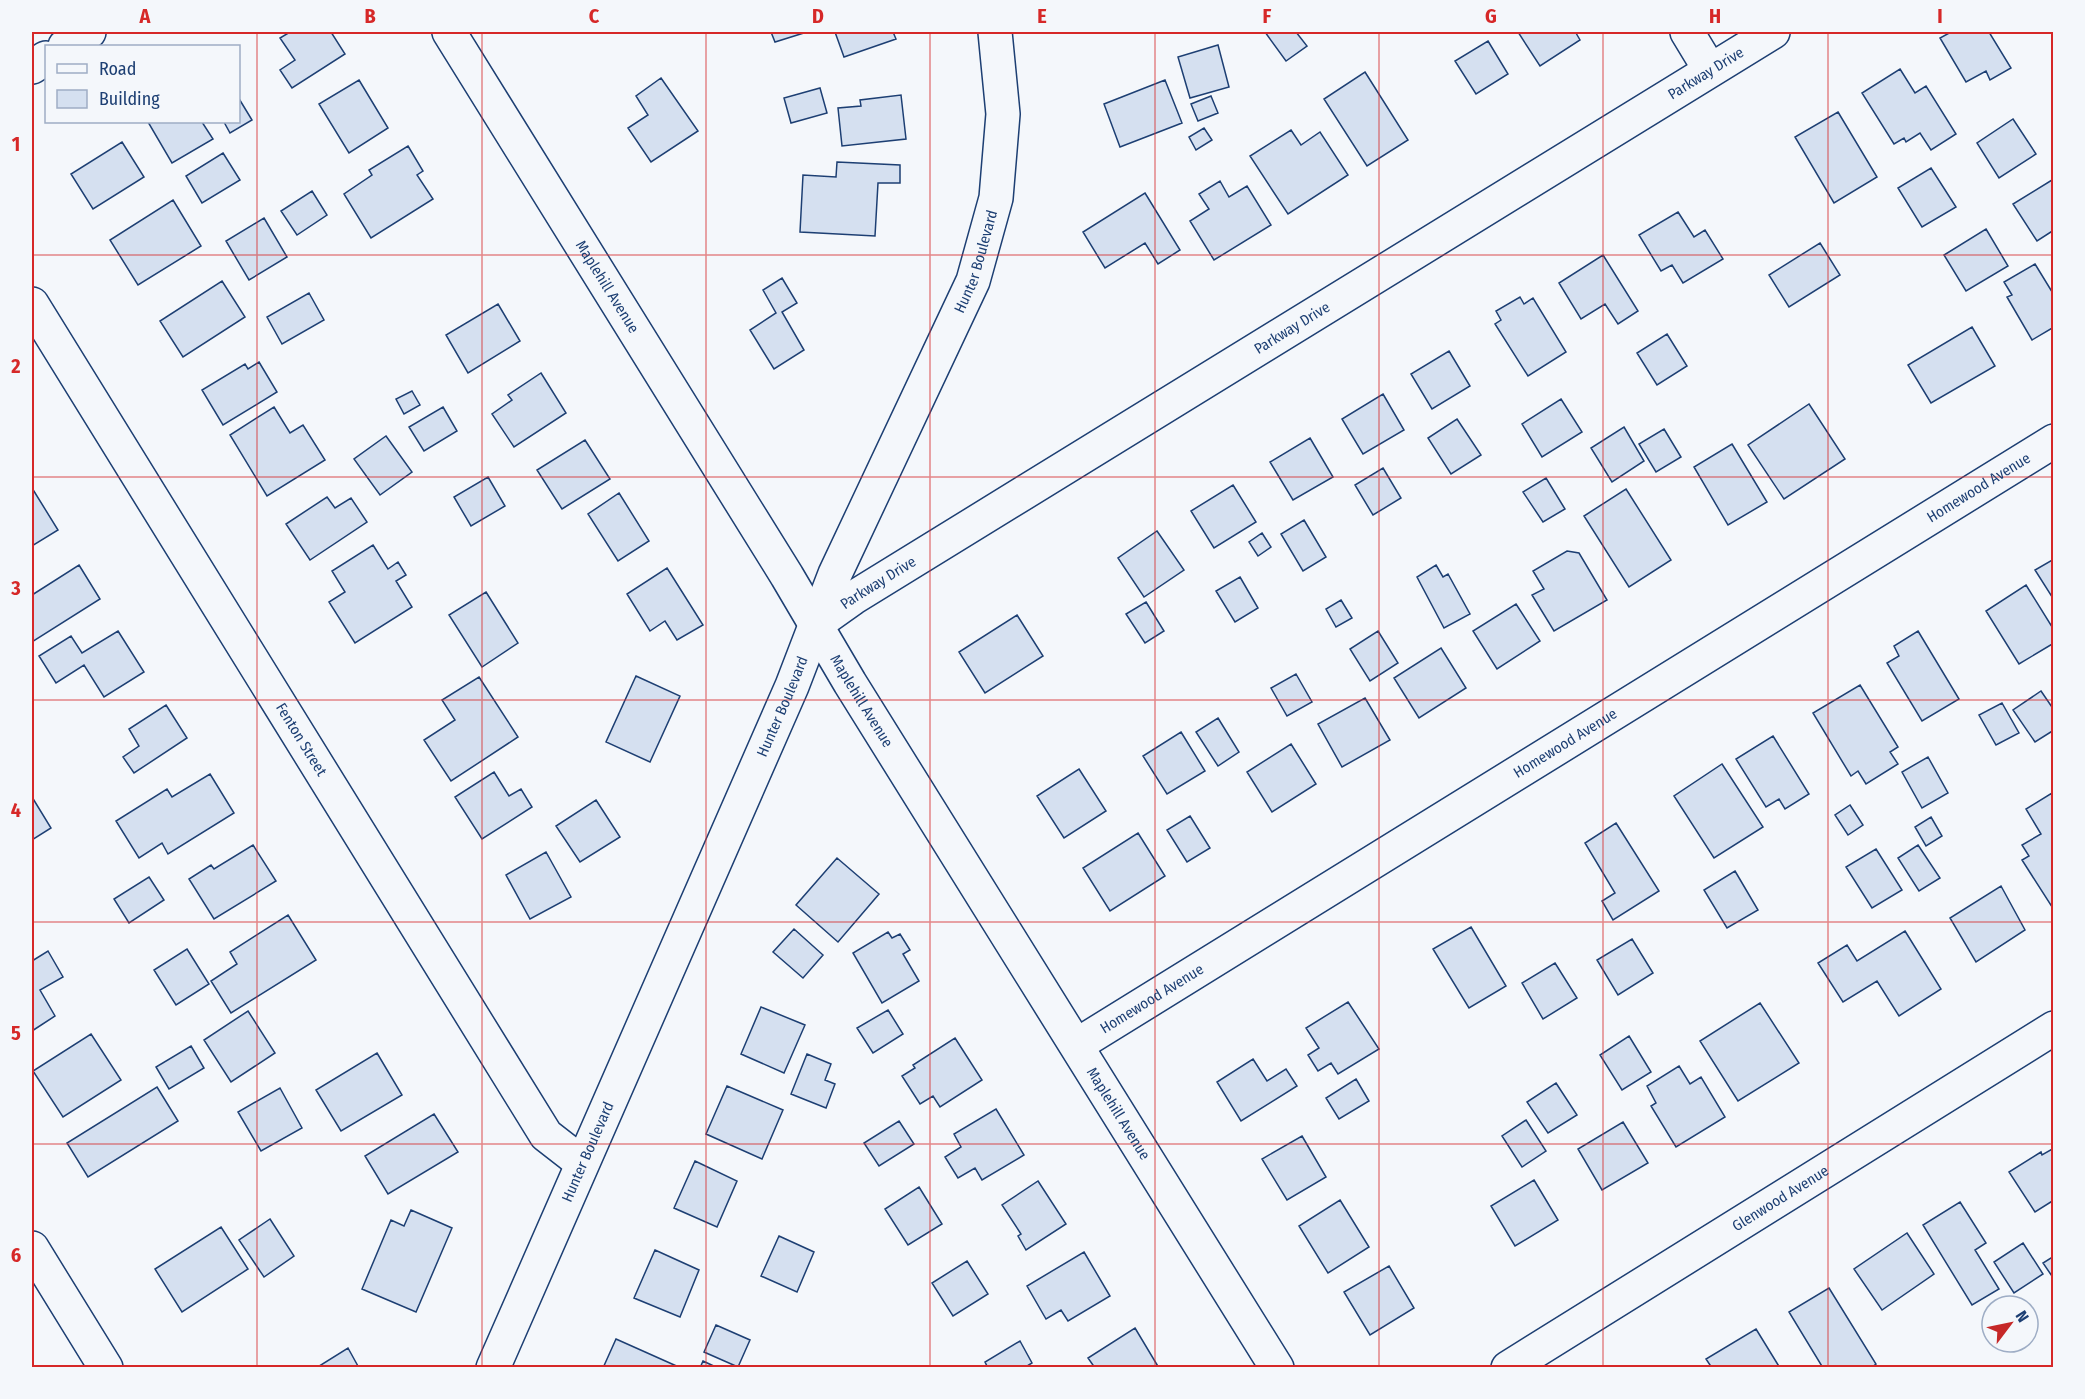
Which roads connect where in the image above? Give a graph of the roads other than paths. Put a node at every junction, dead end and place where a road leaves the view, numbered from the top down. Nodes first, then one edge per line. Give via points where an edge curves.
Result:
1 (89, 32) edge
2 (449, 32) edge
3 (995, 32) edge
4 (1687, 32) edge
5 (1773, 32) edge
6 (67, 45) edge
7 (45, 59) edge
8 (32, 67) edge
9 (1710, 70) junction
10 (32, 304) edge
11 (2054, 441) edge
12 (815, 626) junction
13 (2054, 1028) edge
14 (1077, 1045) junction
15 (582, 1163) junction
16 (32, 1248) edge
17 (106, 1368) edge
18 (493, 1368) edge
19 (1277, 1368) edge
20 (1508, 1368) edge

1 - 6 street
2 - 12 street, Maplehill Avenue
3 - 12 street, Hunter Boulevard via 1003,114 996,198 973,281 835,574
4 - 9 street
5 - 9 street, Parkway Drive
7 - 8 street
9 - 12 street, Parkway Drive via 853,598
10 - 15 street, Fenton Street via 546,1135
11 - 14 street, Homewood Avenue
12 - 14 street, Maplehill Avenue
12 - 15 street, Hunter Boulevard
13 - 20 street, Glenwood Avenue
14 - 19 street, Maplehill Avenue
15 - 18 street, Hunter Boulevard
16 - 17 street

